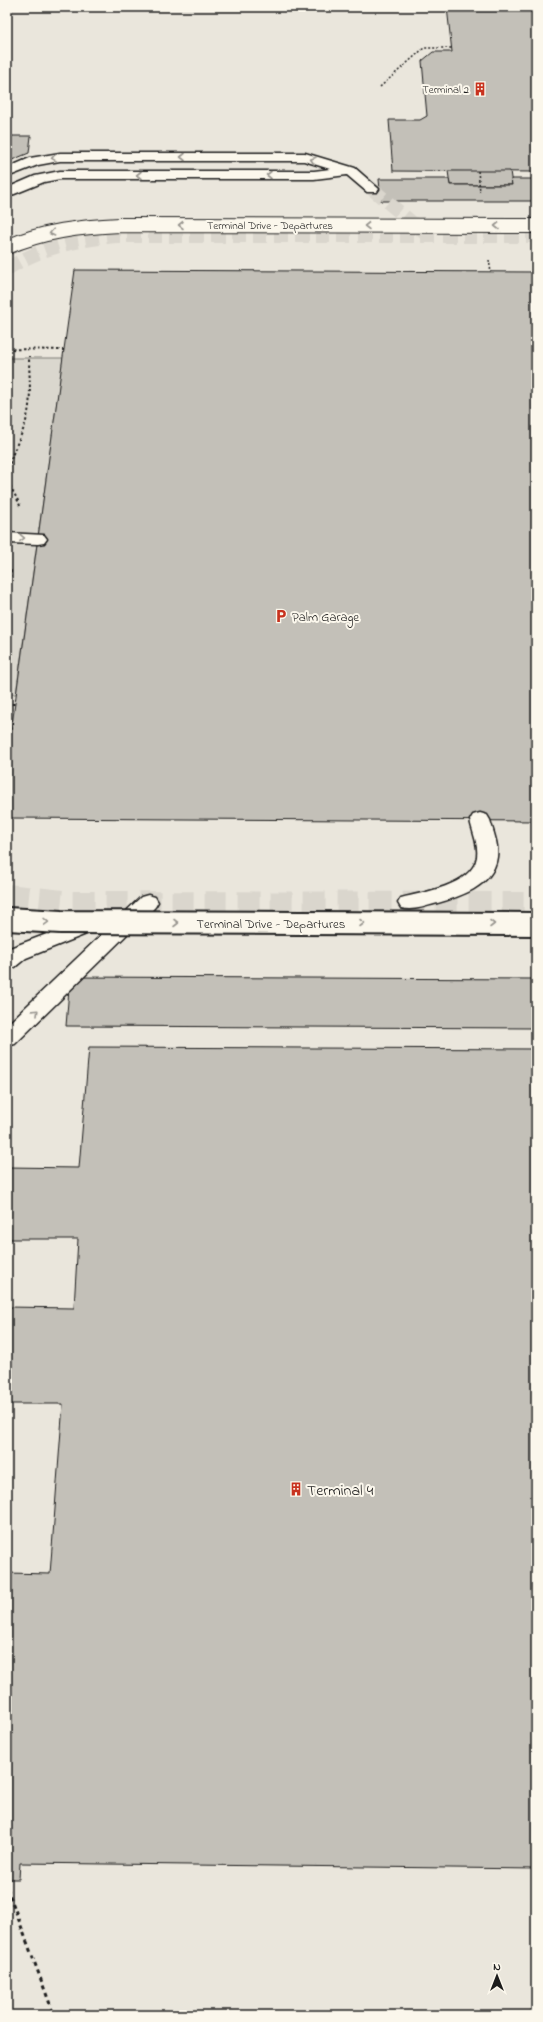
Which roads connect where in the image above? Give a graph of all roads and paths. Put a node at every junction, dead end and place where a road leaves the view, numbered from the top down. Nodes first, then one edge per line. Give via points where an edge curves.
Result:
1 (452, 48) dead end
2 (380, 87) dead end
3 (350, 171) junction
4 (7, 173) edge
5 (372, 189) tunnel mouth
6 (7, 194) edge
7 (536, 226) edge
8 (7, 247) edge
9 (7, 349) edge
10 (64, 350) dead end
11 (29, 356) dead end
12 (12, 538) edge
13 (38, 539) dead end
14 (7, 597) edge
15 (7, 704) edge
16 (15, 704) dead end
17 (480, 820) dead end
18 (408, 903) dead end
19 (7, 919) edge
20 (536, 924) edge
21 (7, 962) edge
22 (7, 1038) edge
23 (7, 1888) edge
24 (54, 2015) edge

1 - 2 path via 424,48
3 -> 4 street via 305,157 60,157 35,161
3 - 5 street
3 -> 6 street via 314,175 60,175 40,179
7 -> 8 street, Terminal Drive - Departures, bridge via 120,225 73,228 48,233
9 - 10 path
11 - 12 path via 29,414 13,456 9,476 10,487 17,496 22,510
12 -> 13 street
12 - 14 path
15 - 16 path
17 - 18 street via 487,857 482,870 472,881 449,894
19 -> 20 street, Terminal Drive - Departures, bridge via 61,922
22 -> 21 street via 148,902 18,953
23 - 24 path

